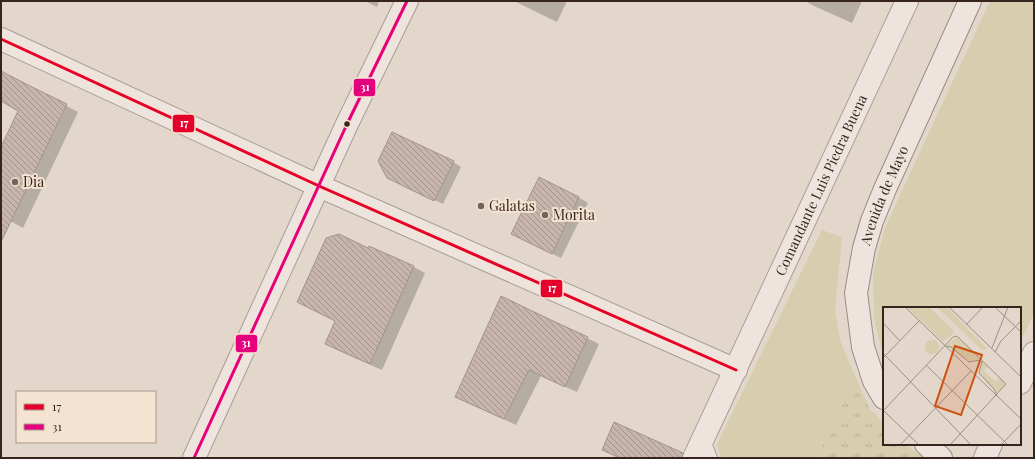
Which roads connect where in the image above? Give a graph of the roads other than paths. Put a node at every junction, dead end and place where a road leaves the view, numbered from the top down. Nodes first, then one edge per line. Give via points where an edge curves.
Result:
1 (407, 1) edge
2 (907, 1) edge
3 (970, 1) edge
4 (1, 39) edge
5 (319, 186) junction
6 (1034, 353) edge
7 (736, 370) junction
8 (1021, 381) edge
9 (883, 396) edge
10 (703, 438) junction
11 (927, 445) edge
12 (991, 445) edge
13 (194, 458) edge
14 (694, 458) edge
15 (711, 458) edge
16 (941, 458) edge
17 (985, 458) edge

1 - 5 street
2 - 7 street, Comandante Luis Piedra Buena
3 - 9 street, Avenida de Mayo via 885,188 864,248 856,293 864,347 874,381
4 - 5 street
5 - 7 street
5 - 13 street
6 - 8 street
7 - 10 street, Comandante Luis Piedra Buena
10 - 14 street, Comandante Luis Piedra Buena
10 - 15 lane
11 - 16 street
12 - 17 street

